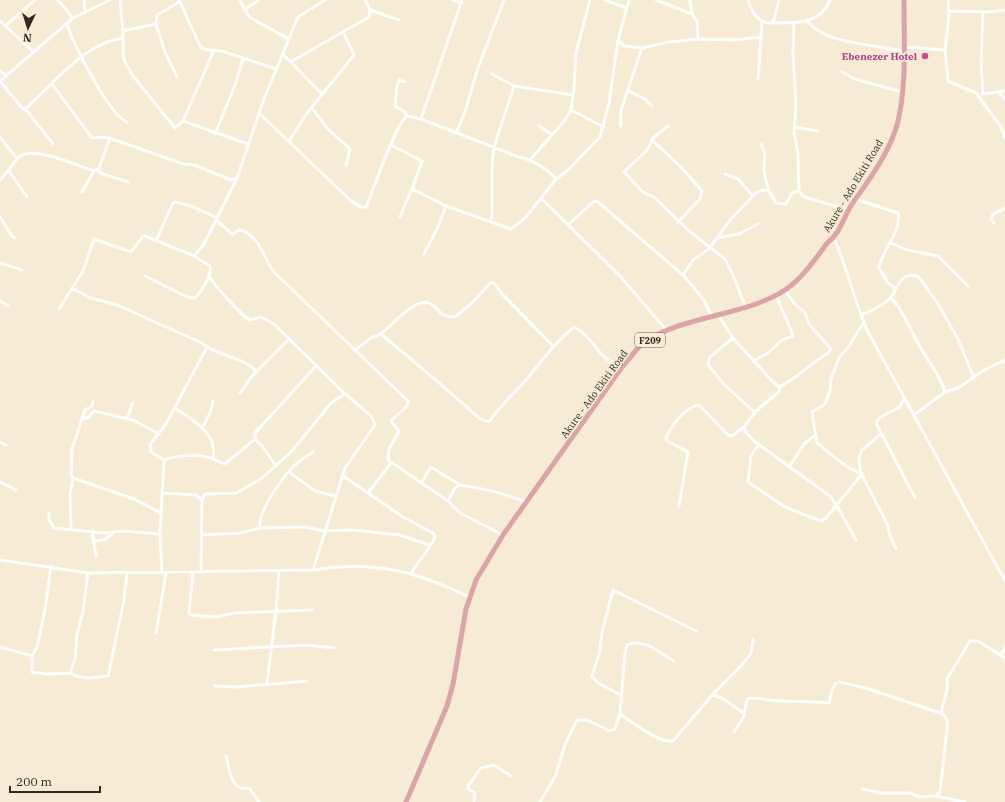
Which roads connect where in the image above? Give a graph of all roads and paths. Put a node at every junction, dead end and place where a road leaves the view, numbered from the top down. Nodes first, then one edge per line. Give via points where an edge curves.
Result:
1 (35, 0) edge
2 (58, 0) edge
3 (84, 0) edge
4 (110, 0) edge
5 (120, 0) edge
6 (240, 0) edge
7 (259, 0) edge
8 (325, 0) edge
9 (365, 0) edge
10 (452, 0) edge
11 (504, 0) edge
12 (590, 0) edge
13 (605, 0) edge
14 (629, 0) edge
15 (656, 0) edge
16 (690, 0) edge
17 (748, 0) edge
18 (779, 0) edge
19 (830, 0) edge
20 (904, 0) edge
21 (948, 0) edge
22 (179, 1) edge
23 (462, 1) edge
24 (627, 8) junction
25 (244, 10) junction
26 (370, 10) junction
27 (1005, 10) edge
28 (85, 11) junction
29 (949, 11) junction
30 (983, 12) junction
31 (692, 14) junction
32 (73, 18) junction
33 (399, 20) dead end
34 (0, 21) edge
35 (762, 21) junction
36 (808, 22) junction
37 (67, 23) junction
38 (773, 23) junction
39 (794, 23) junction
40 (156, 24) junction
41 (5, 26) junction
42 (123, 31) junction
43 (343, 32) junction
44 (761, 37) junction
45 (122, 38) junction
46 (289, 39) junction
47 (698, 39) junction
48 (618, 40) junction
49 (624, 46) junction
50 (642, 48) junction
51 (618, 49) junction
52 (904, 49) junction
53 (208, 50) junction
54 (214, 50) junction
55 (945, 50) junction
56 (34, 52) junction
57 (283, 54) junction
58 (212, 56) junction
59 (80, 58) junction
60 (243, 59) junction
61 (292, 61) junction
62 (276, 69) junction
63 (0, 71) edge
64 (842, 72) dead end
65 (492, 74) dead end
66 (7, 76) junction
67 (177, 77) dead end
68 (758, 79) dead end
69 (0, 81) edge
70 (405, 82) dead end
71 (52, 84) junction
72 (514, 86) junction
73 (626, 90) junction
74 (1005, 91) edge
75 (903, 92) junction
76 (998, 92) junction
77 (983, 93) junction
78 (322, 94) junction
79 (573, 95) junction
80 (979, 96) junction
81 (1005, 99) edge
82 (652, 106) dead end
83 (312, 108) junction
84 (24, 109) junction
85 (571, 110) junction
86 (259, 112) junction
87 (407, 116) junction
88 (421, 119) junction
89 (183, 121) junction
90 (127, 122) dead end
91 (539, 126) dead end
92 (621, 126) dead end
93 (668, 126) dead end
94 (604, 127) junction
95 (795, 127) junction
96 (1003, 127) edge
97 (818, 131) dead end
98 (456, 133) junction
99 (215, 134) junction
100 (551, 134) junction
101 (0, 137) edge
102 (110, 138) junction
103 (1005, 138) edge
104 (289, 141) junction
105 (653, 142) junction
106 (53, 144) dead end
107 (248, 144) junction
108 (761, 144) dead end
109 (391, 145) junction
110 (494, 148) junction
111 (17, 159) junction
112 (530, 160) junction
113 (346, 166) dead end
114 (9, 171) junction
115 (96, 171) junction
116 (725, 174) dead end
117 (237, 178) junction
118 (556, 179) junction
119 (0, 180) edge
120 (128, 182) dead end
121 (412, 189) junction
122 (768, 191) junction
123 (799, 191) junction
124 (82, 192) dead end
125 (754, 195) junction
126 (28, 197) dead end
127 (541, 198) junction
128 (856, 199) junction
129 (446, 206) junction
130 (1005, 208) edge
131 (848, 210) junction
132 (0, 217) edge
133 (400, 217) dead end
134 (216, 219) junction
135 (490, 222) junction
136 (678, 222) junction
137 (994, 223) dead end
138 (758, 224) dead end
139 (568, 225) junction
140 (15, 238) dead end
141 (717, 238) junction
142 (834, 238) junction
143 (156, 241) junction
144 (891, 243) junction
145 (709, 249) junction
146 (424, 254) dead end
147 (194, 256) junction
148 (0, 263) edge
149 (22, 270) dead end
150 (683, 275) junction
151 (145, 276) dead end
152 (209, 276) junction
153 (968, 286) dead end
154 (72, 288) junction
155 (895, 288) junction
156 (785, 290) junction
157 (776, 295) junction
158 (891, 298) junction
159 (0, 302) edge
160 (8, 306) dead end
161 (746, 306) junction
162 (59, 308) dead end
163 (861, 315) junction
164 (715, 316) junction
165 (864, 322) junction
166 (667, 331) junction
167 (381, 334) junction
168 (733, 338) junction
169 (288, 340) junction
170 (553, 346) junction
171 (207, 347) junction
172 (355, 350) junction
173 (1005, 360) edge
174 (753, 361) junction
175 (316, 366) junction
176 (622, 368) junction
177 (257, 372) junction
178 (974, 378) junction
179 (779, 387) junction
180 (343, 392) junction
181 (945, 392) junction
182 (240, 393) dead end
183 (904, 396) junction
184 (213, 401) dead end
185 (93, 402) dead end
186 (133, 402) dead end
187 (175, 408) junction
188 (754, 414) junction
189 (914, 415) junction
190 (82, 419) junction
191 (127, 419) junction
192 (746, 426) junction
193 (202, 428) junction
194 (159, 434) junction
195 (881, 434) junction
196 (814, 436) junction
197 (255, 439) junction
198 (0, 442) edge
199 (759, 444) junction
200 (6, 445) dead end
201 (313, 452) dead end
202 (212, 458) junction
203 (164, 460) junction
204 (392, 463) junction
205 (276, 466) junction
206 (790, 466) junction
207 (289, 472) junction
208 (861, 474) junction
209 (343, 476) junction
210 (73, 478) junction
211 (0, 482) edge
212 (421, 483) junction
213 (460, 485) junction
214 (16, 490) dead end
215 (162, 493) junction
216 (368, 493) junction
217 (335, 496) junction
218 (915, 498) dead end
219 (202, 500) junction
220 (448, 501) junction
221 (527, 502) junction
222 (679, 506) dead end
223 (838, 506) junction
224 (49, 513) dead end
225 (161, 513) junction
226 (260, 528) junction
227 (71, 529) junction
228 (324, 531) junction
229 (92, 532) junction
230 (112, 534) junction
231 (160, 534) junction
232 (202, 535) junction
233 (503, 535) junction
234 (856, 540) dead end
235 (95, 541) junction
236 (429, 545) junction
237 (896, 549) dead end
238 (96, 556) dead end
239 (0, 560) edge
240 (51, 566) junction
241 (313, 570) junction
242 (279, 571) junction
243 (201, 572) junction
244 (88, 573) junction
245 (127, 573) junction
246 (164, 573) junction
247 (192, 573) junction
248 (411, 573) junction
249 (1005, 581) edge
250 (469, 597) junction
251 (312, 610) dead end
252 (276, 611) junction
253 (696, 631) dead end
254 (156, 633) dead end
255 (753, 640) dead end
256 (0, 647) edge
257 (271, 647) junction
258 (1005, 647) edge
259 (334, 648) dead end
260 (214, 650) dead end
261 (1001, 655) junction
262 (32, 656) junction
263 (1005, 658) edge
264 (674, 661) dead end
265 (70, 673) junction
266 (307, 681) dead end
267 (267, 683) junction
268 (215, 686) dead end
269 (621, 695) junction
270 (712, 695) junction
271 (743, 712) junction
272 (941, 713) junction
273 (620, 714) junction
274 (734, 732) dead end
275 (226, 756) dead end
276 (511, 776) dead end
277 (863, 789) dead end
278 (935, 796) junction
279 (920, 797) junction
280 (259, 802) edge
281 (406, 802) edge
282 (474, 802) edge
283 (540, 802) edge
284 (920, 802) edge
285 (965, 802) edge

1 - 41 street
2 - 32 street
3 - 28 street
4 - 28 street
5 - 42 street
6 - 25 street
7 - 25 street
8 - 46 street via 301,14
9 - 26 street
10 - 23 street
11 - 98 street
12 - 79 street via 576,53
13 - 24 street
14 - 24 street
15 - 31 street
16 - 31 street
17 - 35 street
18 - 38 street
19 - 36 street via 827,8
20 - 52 main road, Akure - Ado Ekiti Road / F209
21 - 29 street
22 - 40 street via 157,15
22 - 53 street via 201,48
23 - 88 street
24 - 48 street
25 - 46 street via 256,22
26 - 33 street
26 - 43 street via 369,17
27 - 30 street
28 - 32 street
29 - 30 street
29 - 55 street
30 - 77 street
31 - 47 street via 697,21
32 - 37 street
34 - 41 street
35 - 38 street
35 - 44 street
36 - 39 street
36 - 52 street via 816,31 843,39
37 - 56 street
37 - 59 street
38 - 39 street
39 - 95 street
40 - 42 street
40 - 67 street
41 - 56 street
42 - 45 street
43 - 61 street
43 - 78 street via 354,54
44 - 47 street via 734,40
44 - 68 street
45 - 59 street via 114,39
45 - 89 street via 123,58 134,76 173,126 176,127
46 - 57 street
47 - 50 street
48 - 49 street
48 - 51 street
49 - 50 street
49 - 51 street
50 - 73 street
51 - 94 street
52 - 55 street
52 - 75 main road, Akure - Ado Ekiti Road / F209
53 - 54 street
53 - 58 street
54 - 58 street
54 - 60 street
55 - 80 street via 948,82
56 - 66 street
57 - 61 street
57 - 62 street
58 - 89 street
59 - 71 street
59 - 90 street via 117,115
60 - 62 street
60 - 99 street
61 - 78 street
62 - 86 street
63 - 66 street
64 - 75 street via 855,79
65 - 72 street
66 - 69 street
69 - 84 street
70 - 87 street via 399,80 395,106
71 - 84 street
71 - 102 street via 92,138
72 - 79 street
72 - 110 street
73 - 82 street via 645,99
73 - 92 street via 620,114
74 - 76 street
75 - 128 main road, Akure - Ado Ekiti Road / F209 via 902,108 886,152
76 - 77 street
76 - 81 street
77 - 80 street
78 - 83 street
79 - 85 street
80 - 96 street
83 - 104 street via 297,126
83 - 113 street via 328,129 350,149
84 - 106 street
85 - 94 street
85 - 100 street
86 - 104 street
86 - 107 street
87 - 88 street
87 - 109 street via 402,120
88 - 98 street
89 - 99 street
91 - 100 street
93 - 105 street via 654,138
94 - 118 street via 596,142
95 - 97 street
95 - 123 street
96 - 103 street
98 - 110 street
99 - 107 street
100 - 112 street
101 - 111 street
102 - 115 street
102 - 117 street via 183,164 194,165 231,180
104 - 109 street via 351,201 361,207 366,207
105 - 136 street via 682,168 702,191 700,199
105 - 136 street via 624,172 643,192 654,197
107 - 117 street
108 - 122 street via 766,158 764,166
109 - 121 street via 422,161
110 - 112 street
110 - 135 street
111 - 114 street
111 - 115 street via 29,153 37,153 67,160
112 - 118 street via 542,166
114 - 119 street
114 - 126 street
115 - 120 street
115 - 124 street
116 - 125 street via 738,179
117 - 134 street
118 - 127 street
121 - 129 street
121 - 133 street
122 - 123 street via 776,204 782,205 788,202 792,193
122 - 125 street via 763,190
123 - 131 street via 804,197
125 - 141 street
127 - 135 street via 525,218 511,229
127 - 139 street
128 - 131 main road, Akure - Ado Ekiti Road / F209
128 - 144 street via 898,213 899,223
129 - 135 street
129 - 146 street
130 - 137 street via 993,214 991,220
131 - 142 main road, Akure - Ado Ekiti Road / F209
132 - 140 street
134 - 143 street via 194,207 173,203
134 - 147 street via 204,244
134 - 172 street via 232,234 240,230 251,235 273,270
136 - 145 street
138 - 141 street via 739,234
139 - 150 street via 592,203 598,202
139 - 166 street via 624,280
141 - 145 street
142 - 156 main road, Akure - Ado Ekiti Road / F209 via 800,278
142 - 163 street via 846,265 851,290
143 - 147 street
143 - 154 street via 143,236 131,252 94,239 83,271
144 - 153 street via 907,250 938,256
144 - 155 street via 879,268 888,283
145 - 150 street via 693,260
145 - 161 street via 727,263
147 - 152 street via 210,266
148 - 149 street
150 - 164 street
151 - 152 street via 186,297 193,298
152 - 169 street via 243,316 250,320 261,317 275,325
154 - 162 street
154 - 171 street via 91,298 118,305 202,342
155 - 158 street
155 - 178 street via 906,277 916,276 923,280 958,339
156 - 157 main road, Akure - Ado Ekiti Road / F209
156 - 179 street via 831,349 794,380
157 - 161 main road, Akure - Ado Ekiti Road / F209
157 - 174 street via 792,330 792,336 782,340 768,353
158 - 163 street via 881,306
158 - 181 street via 941,380
159 - 160 street
161 - 164 main road, Akure - Ado Ekiti Road / F209
163 - 165 street
164 - 166 main road, Akure - Ado Ekiti Road / F209
164 - 168 street
165 - 183 street
165 - 196 street via 839,358 825,404 812,412
166 - 176 main road, Akure - Ado Ekiti Road / F209 via 642,345
167 - 170 street via 419,302 429,303 444,316 455,317 474,302 490,282 497,286
167 - 170 street via 485,421 490,421 499,406 526,380
167 - 172 street
168 - 174 street
168 - 188 street via 708,358 708,365
169 - 175 street
169 - 177 street
170 - 176 street via 574,327 581,330 611,364
171 - 177 street via 224,356 246,362
171 - 187 street
172 - 204 street via 408,402 391,421 399,431 387,456
173 - 178 street
174 - 179 street
175 - 180 street
175 - 197 street via 255,433
176 - 221 main road, Akure - Ado Ekiti Road / F209
177 - 182 street
178 - 181 street via 960,387
179 - 188 street via 780,391
180 - 205 street via 343,395 331,403 291,452
180 - 209 street via 371,416 375,425 348,463
181 - 189 street
183 - 189 street
183 - 195 street via 900,407 877,420
184 - 193 street
185 - 190 street via 90,409 85,410
186 - 191 street
187 - 193 street
187 - 194 street
188 - 192 street
189 - 249 street
190 - 191 street via 94,411
190 - 210 street via 72,449
191 - 194 street
192 - 199 street via 747,434
192 - 222 street via 732,436 728,435 699,405 680,416 666,438 688,452
193 - 202 street via 210,438 214,452
194 - 203 street via 149,448
195 - 208 street via 868,443 860,454
195 - 218 street via 892,450
196 - 206 street via 804,444
196 - 208 street via 817,443 839,461
197 - 202 street via 225,464
197 - 205 street
198 - 200 street
199 - 206 street
199 - 223 street via 751,456 747,479 751,485 794,512 822,521
201 - 207 street
202 - 203 street via 177,456
203 - 215 street
204 - 212 street
204 - 216 street
205 - 219 street via 261,479 236,493 205,494
206 - 223 street via 830,496
207 - 217 street via 315,491
207 - 226 street via 269,500 260,519
208 - 223 street
208 - 237 street via 888,526
209 - 216 street
209 - 217 street
210 - 225 street via 134,499
210 - 227 street via 70,495
211 - 214 street
212 - 213 street via 430,468
212 - 220 street
213 - 220 street via 455,488
213 - 221 street via 493,491
215 - 219 street via 196,495
215 - 225 street
216 - 236 street via 403,517 433,532 435,538
217 - 228 street
219 - 232 street
220 - 233 street via 460,513
221 - 233 main road, Akure - Ado Ekiti Road / F209
223 - 234 street
224 - 227 street via 49,520 54,528
225 - 231 street
226 - 228 street via 305,527
226 - 232 street via 240,533
227 - 229 street
228 - 236 street via 352,530 400,535
228 - 241 street
229 - 230 street
229 - 235 street
230 - 231 street via 122,531
230 - 235 street via 104,540
231 - 246 street
232 - 243 street
233 - 250 main road, Akure - Ado Ekiti Road / F209 via 479,574
235 - 238 street
236 - 248 street
239 - 240 street
240 - 244 street
240 - 262 street via 45,610 37,647
241 - 242 street
241 - 248 street via 335,566 365,566
242 - 243 street
242 - 252 street
243 - 247 street
244 - 245 street
244 - 265 street via 75,659
245 - 246 street
245 - 265 street via 108,676 89,678
246 - 247 street
246 - 254 street
247 - 252 street via 189,613 191,615 216,617 235,613
248 - 250 street
250 - 281 main road, Akure - Ado Ekiti Road / F209 via 450,695
251 - 252 street
252 - 257 street
253 - 269 street via 613,590 592,679
255 - 270 street via 750,656
256 - 262 street
257 - 259 street via 315,645
257 - 260 street
257 - 267 street
258 - 261 street
261 - 263 street
261 - 272 street via 978,641 970,641 947,679
262 - 265 street via 32,672
264 - 269 street via 637,642 627,645
266 - 267 street
267 - 268 street via 236,687
269 - 273 street
270 - 271 street via 722,698
270 - 273 street via 670,742 645,731
271 - 272 street via 747,700 751,698 829,703 832,690 838,683 869,689
271 - 274 street via 745,717
272 - 278 street via 947,720 947,729 940,792
273 - 283 street via 613,731 581,718 575,722 556,775
275 - 280 street via 234,780 240,788 250,789
276 - 282 street via 494,765 482,768 468,786 468,789 475,793
277 - 279 street via 880,793 910,793
278 - 279 street
278 - 285 street
279 - 284 street

